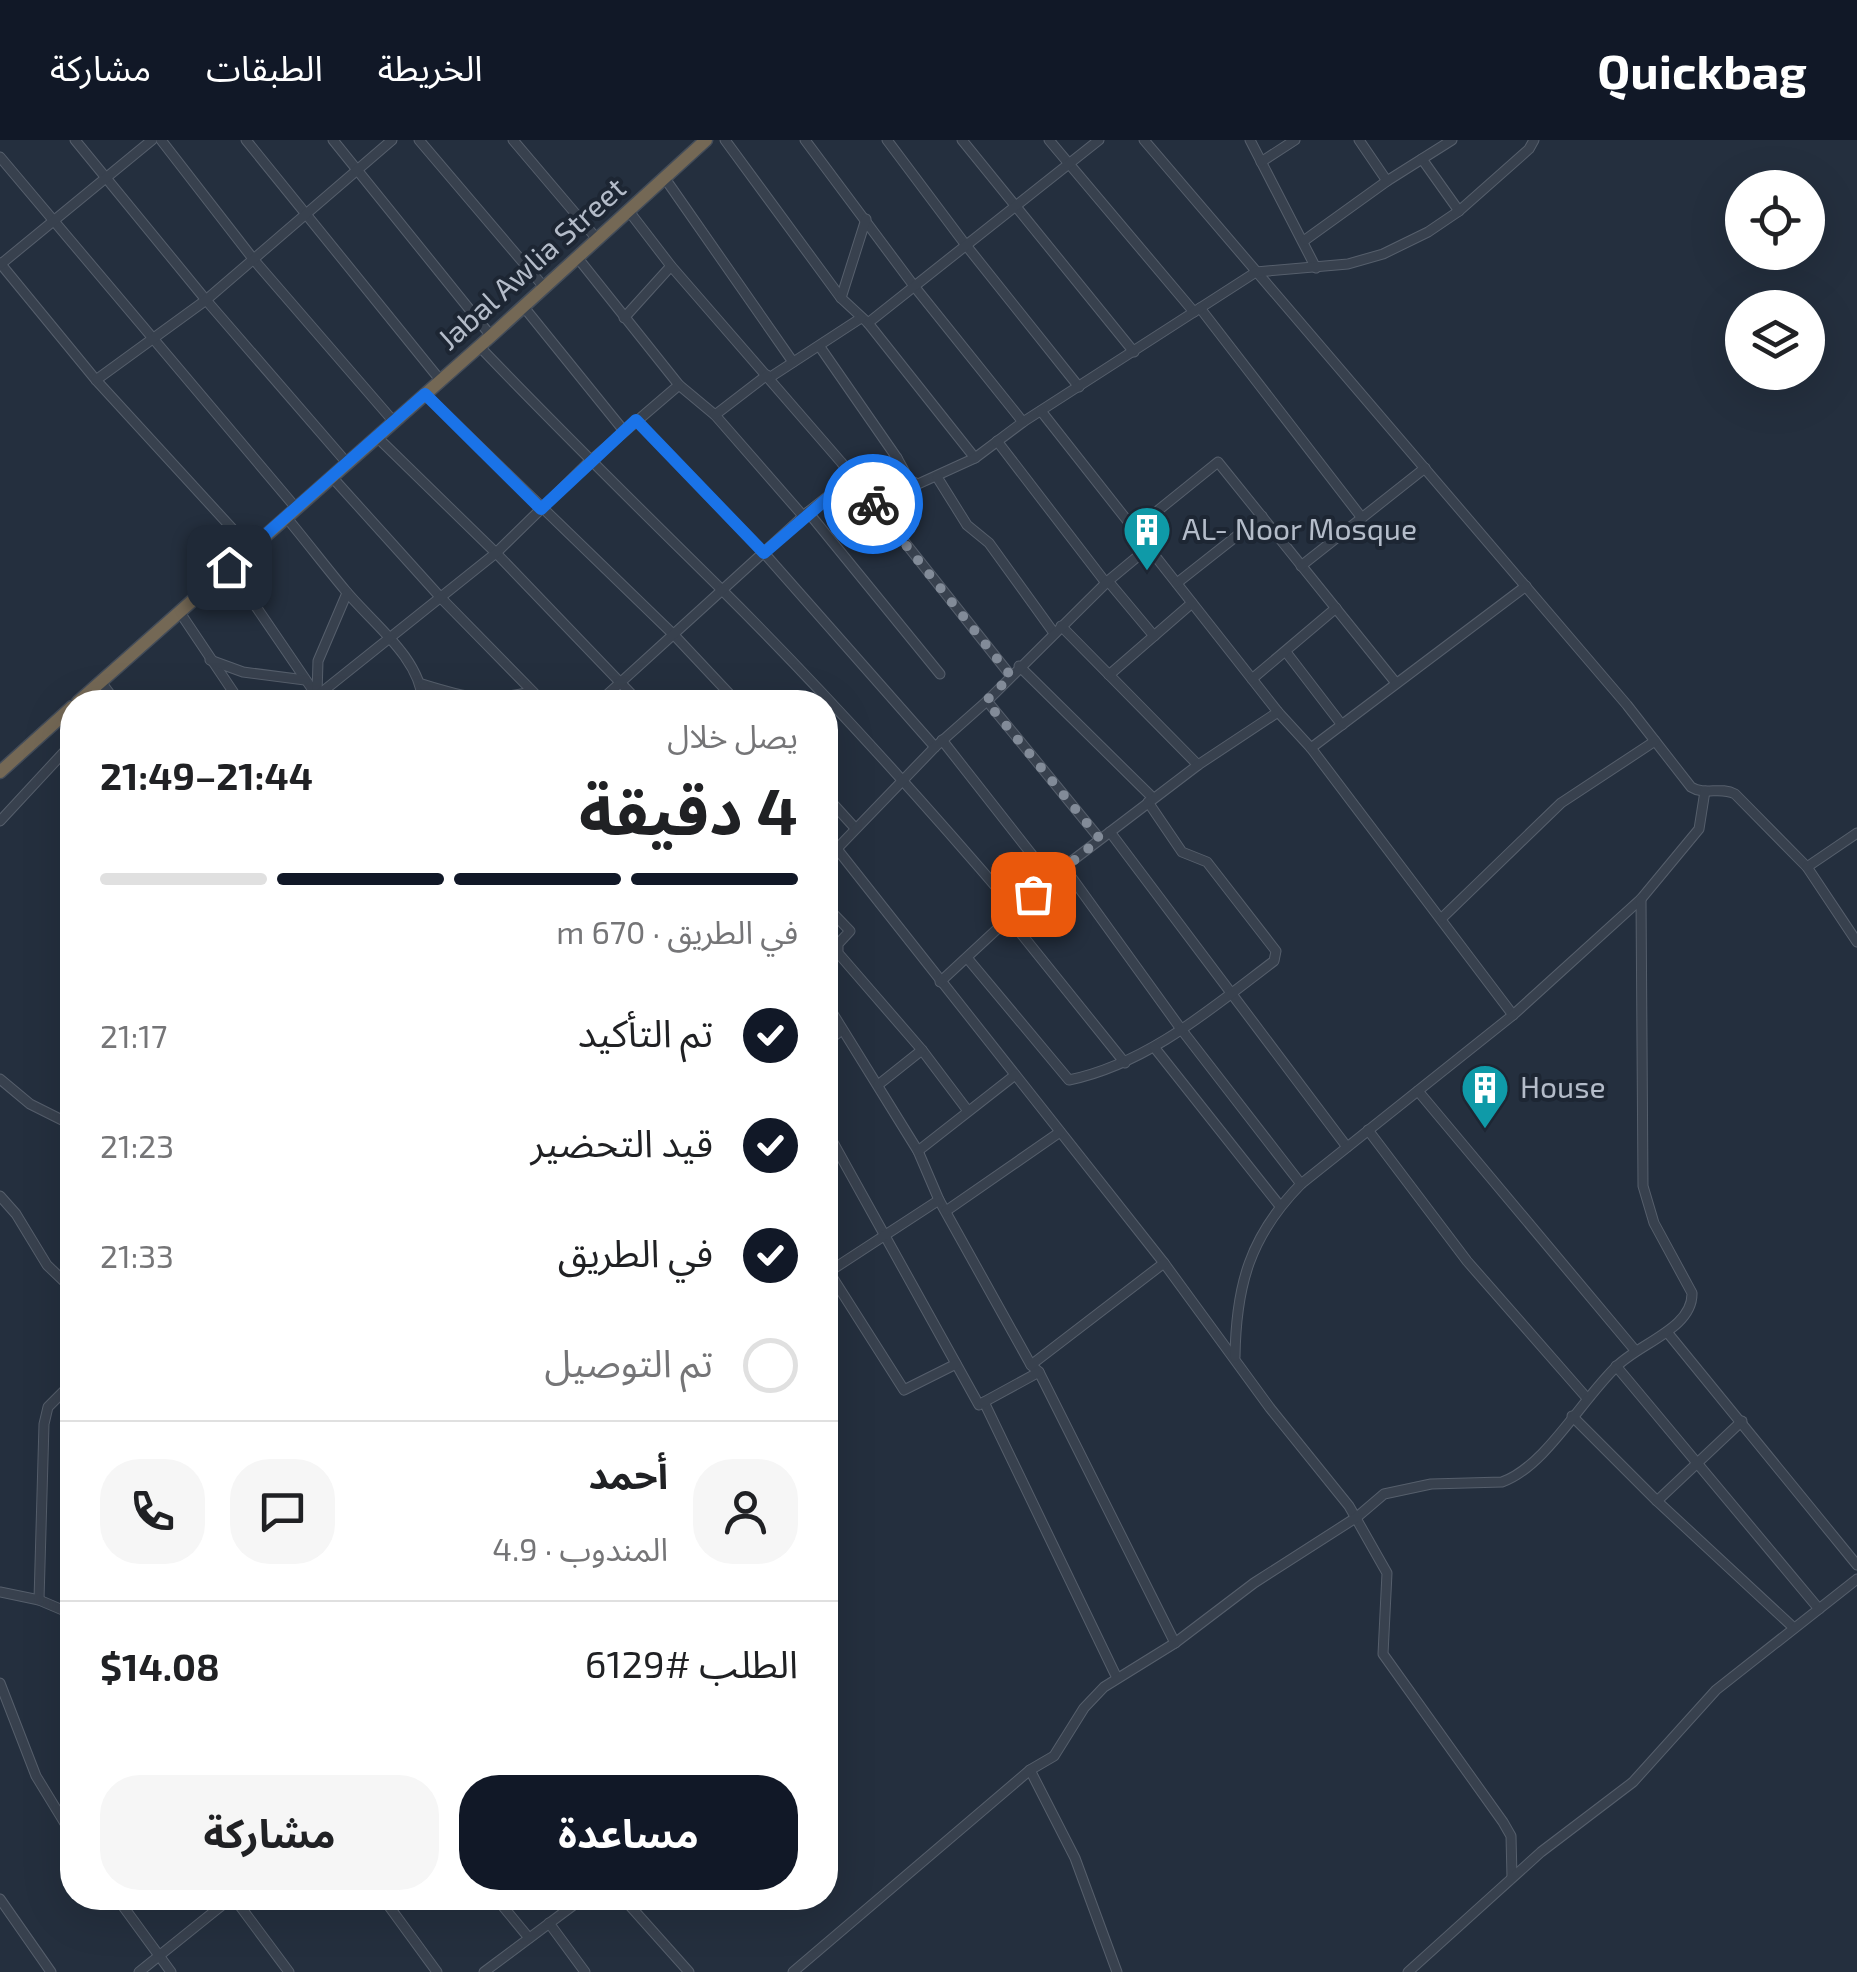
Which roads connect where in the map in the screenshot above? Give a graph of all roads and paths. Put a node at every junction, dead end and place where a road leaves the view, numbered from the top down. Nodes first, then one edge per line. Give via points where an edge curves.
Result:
1 (76, 140) edge
2 (152, 140) edge
3 (160, 140) edge
4 (246, 140) edge
5 (333, 140) edge
6 (392, 140) edge
7 (419, 140) edge
8 (513, 140) edge
9 (706, 140) edge
10 (725, 140) edge
11 (805, 140) edge
12 (888, 140) edge
13 (962, 140) edge
14 (1049, 140) edge
15 (1099, 140) edge
16 (1144, 140) edge
17 (1250, 140) edge
18 (1295, 140) edge
19 (1359, 140) edge
20 (1452, 140) edge
21 (1534, 140) edge
22 (0, 157) edge
23 (1422, 160) junction
24 (1067, 162) junction
25 (1261, 162) junction
26 (356, 168) junction
27 (105, 178) junction
28 (664, 178) junction
29 (1387, 181) junction
30 (1012, 206) junction
31 (628, 210) junction
32 (1459, 211) junction
33 (307, 213) junction
34 (866, 219) junction
35 (52, 220) junction
36 (597, 239) junction
37 (1305, 240) junction
38 (965, 244) junction
39 (577, 257) junction
40 (254, 260) junction
41 (0, 264) edge
42 (671, 266) junction
43 (1316, 268) junction
44 (1256, 272) junction
45 (914, 286) junction
46 (544, 287) junction
47 (842, 298) junction
48 (206, 300) junction
49 (522, 306) junction
50 (1197, 310) junction
51 (624, 318) junction
52 (864, 321) junction
53 (491, 336) junction
54 (152, 341) junction
55 (479, 346) junction
56 (820, 347) junction
57 (1134, 352) junction
58 (793, 362) junction
59 (768, 376) junction
60 (96, 380) junction
61 (441, 380) junction
62 (679, 385) junction
63 (1079, 387) junction
64 (425, 394) junction
65 (1041, 411) junction
66 (715, 414) junction
67 (636, 420) junction
68 (394, 422) junction
69 (1023, 422) junction
70 (624, 431) junction
71 (377, 437) junction
72 (997, 441) junction
73 (897, 458) junction
74 (975, 458) junction
75 (589, 462) junction
76 (347, 463) junction
77 (1425, 468) junction
78 (332, 477) junction
79 (937, 477) junction
80 (854, 480) junction
81 (541, 509) junction
82 (291, 512) junction
83 (806, 515) junction
84 (1262, 516) junction
85 (1362, 518) junction
86 (1136, 529) junction
87 (1149, 547) junction
88 (250, 548) junction
89 (496, 552) junction
90 (764, 553) junction
91 (1302, 566) junction
92 (229, 567) junction
93 (1107, 582) junction
94 (1178, 583) junction
95 (1526, 586) junction
96 (723, 591) junction
97 (347, 593) junction
98 (442, 599) junction
99 (1192, 603) junction
100 (1336, 608) junction
101 (179, 612) junction
102 (1058, 629) junction
103 (675, 636) junction
104 (1154, 636) junction
105 (390, 638) junction
106 (1286, 652) junction
107 (210, 660) junction
108 (1019, 666) junction
109 (940, 674) dead end
110 (1109, 675) junction
111 (1011, 676) junction
112 (1252, 679) junction
113 (305, 680) junction
114 (101, 682) junction
115 (622, 682) junction
116 (422, 684) junction
117 (1396, 684) junction
118 (92, 690) edge
119 (106, 690) edge
120 (231, 690) edge
121 (312, 690) edge
122 (319, 690) edge
123 (329, 690) edge
124 (422, 690) edge
125 (428, 690) edge
126 (442, 690) edge
127 (530, 690) edge
128 (613, 690) edge
129 (629, 690) edge
130 (727, 690) edge
131 (817, 690) edge
132 (986, 701) junction
133 (838, 712) edge
134 (1278, 712) junction
135 (60, 718) edge
136 (1342, 725) junction
137 (1655, 741) junction
138 (938, 743) junction
139 (1311, 748) junction
140 (60, 756) edge
141 (1198, 765) junction
142 (0, 772) edge
143 (902, 779) junction
144 (1705, 792) junction
145 (1150, 800) junction
146 (838, 810) edge
147 (0, 821) edge
148 (855, 828) junction
149 (1110, 832) junction
150 (1857, 833) edge
151 (1100, 839) junction
152 (838, 848) edge
153 (838, 850) edge
154 (1064, 867) junction
155 (1807, 867) junction
156 (1050, 879) junction
157 (1642, 899) junction
158 (1011, 912) junction
159 (1442, 918) junction
160 (838, 919) edge
161 (1857, 942) edge
162 (838, 944) edge
163 (838, 953) edge
164 (968, 959) junction
165 (940, 982) junction
166 (1231, 994) junction
167 (1513, 1015) junction
168 (838, 1023) edge
169 (1180, 1028) junction
170 (842, 1030) junction
171 (838, 1033) edge
172 (1154, 1047) junction
173 (922, 1050) junction
174 (1125, 1063) junction
175 (1015, 1075) junction
176 (0, 1079) edge
177 (878, 1085) junction
178 (1418, 1091) junction
179 (968, 1111) junction
180 (60, 1120) edge
181 (1368, 1130) junction
182 (1060, 1132) junction
183 (1347, 1147) junction
184 (918, 1151) junction
185 (838, 1152) edge
186 (1301, 1184) junction
187 (0, 1196) edge
188 (940, 1200) junction
189 (1280, 1206) junction
190 (946, 1211) junction
191 (884, 1236) junction
192 (1164, 1263) junction
193 (838, 1266) edge
194 (60, 1277) edge
195 (838, 1290) edge
196 (1667, 1332) junction
197 (1634, 1350) junction
198 (1235, 1360) junction
199 (956, 1364) junction
200 (1616, 1366) junction
201 (1035, 1369) junction
202 (60, 1395) edge
203 (1586, 1398) junction
204 (984, 1402) junction
205 (1572, 1416) junction
206 (1742, 1422) junction
207 (1696, 1462) junction
208 (1657, 1501) junction
209 (1356, 1517) junction
210 (1857, 1565) edge
211 (1857, 1579) edge
212 (0, 1592) edge
213 (39, 1600) junction
214 (60, 1609) edge
215 (1820, 1609) junction
216 (1794, 1628) junction
217 (1175, 1643) junction
218 (1117, 1678) junction
219 (1, 1687) edge
220 (1030, 1770) junction
221 (60, 1812) edge
222 (1512, 1877) junction
223 (0, 1899) edge
224 (126, 1910) edge
225 (218, 1910) edge
226 (242, 1910) edge
227 (392, 1910) edge
228 (506, 1910) edge
229 (566, 1910) edge
230 (634, 1910) edge
231 (549, 1922) junction
232 (529, 1938) junction
233 (159, 1956) junction
234 (797, 1971) edge
235 (52, 1972) edge
236 (138, 1972) edge
237 (171, 1972) edge
238 (289, 1972) edge
239 (437, 1972) edge
240 (484, 1972) edge
241 (585, 1972) edge
242 (689, 1972) edge
243 (1118, 1972) edge
244 (1408, 1972) edge

1 - 27 street
2 - 27 street
3 - 40 street
4 - 33 street
5 - 26 street
6 - 26 street
7 - 46 street
8 - 36 street
9 - 28 highway, Jabal Awlia Street
10 - 47 street
11 - 34 street
12 - 38 street
13 - 30 street
14 - 24 street
15 - 24 street
16 - 44 street
17 - 25 street
18 - 25 street
19 - 29 street
20 - 23 street
21 - 32 street
22 - 35 street
23 - 29 street
23 - 32 street
24 - 30 street
24 - 50 street
25 - 37 street
26 - 33 street
26 - 53 street
27 - 35 street
27 - 48 street
28 - 31 highway, Jabal Awlia Street
28 - 58 street
29 - 37 street
30 - 38 street
30 - 57 street
31 - 36 highway, Jabal Awlia Street
31 - 42 street
32 - 43 street via 1382,254
33 - 40 street
33 - 61 street
34 - 45 street
34 - 47 street
35 - 41 street
35 - 54 street
36 - 39 highway, Jabal Awlia Street
37 - 43 street
38 - 45 street
38 - 63 street
39 - 46 highway, Jabal Awlia Street
39 - 51 street
40 - 48 street
40 - 68 street
41 - 60 street
42 - 51 street
42 - 59 street
43 - 44 street
44 - 50 street
44 - 77 street
45 - 52 street
45 - 69 street
46 - 49 highway, Jabal Awlia Street
47 - 52 street
48 - 54 street
48 - 76 street
49 - 53 highway, Jabal Awlia Street
49 - 70 street
50 - 57 street
50 - 85 street
51 - 62 street
52 - 56 street
52 - 74 street
53 - 55 highway, Jabal Awlia Street
54 - 60 street
54 - 82 street
55 - 61 highway, Jabal Awlia Street
55 - 75 street
56 - 58 street
56 - 73 street
57 - 63 street
58 - 59 street
59 - 66 street
59 - 80 street
60 - 88 street
61 - 64 highway, Jabal Awlia Street
62 - 66 street
62 - 67 street
63 - 65 street
64 - 68 highway, Jabal Awlia Street
64 - 81 street
65 - 69 street
65 - 86 street
66 - 83 street
67 - 70 street
67 - 90 street
68 - 71 highway, Jabal Awlia Street
69 - 72 street
70 - 75 street
71 - 76 highway, Jabal Awlia Street
71 - 89 street
72 - 74 street
72 - 93 street
73 - 79 street via 913,483
73 - 80 street
74 - 79 street
75 - 81 street
75 - 96 street
76 - 78 highway, Jabal Awlia Street
77 - 85 street
77 - 95 street
78 - 82 highway, Jabal Awlia Street
78 - 98 street
79 - 102 street via 967,525
80 - 83 street
80 - 111 street
81 - 89 street
81 - 103 street
82 - 88 highway, Jabal Awlia Street
82 - 97 street
83 - 90 street
83 - 109 street
84 - 86 street via 1218,462
84 - 91 street
84 - 94 street
85 - 91 street
86 - 87 street
87 - 93 street
87 - 94 street
88 - 92 highway, Jabal Awlia Street
89 - 98 street
89 - 115 street
90 - 96 street
90 - 138 street
91 - 100 street
92 - 101 highway, Jabal Awlia Street
92 - 113 street
93 - 102 street
93 - 104 street
94 - 99 street
95 - 117 street
95 - 137 street
96 - 103 street
96 - 131 street
97 - 105 street
97 - 122 street via 318,660
98 - 105 street
98 - 127 street
99 - 104 street
99 - 112 street
100 - 106 street
100 - 117 street
101 - 107 street
101 - 114 highway, Jabal Awlia Street
102 - 108 street
102 - 110 street
103 - 115 street
103 - 130 street
104 - 110 street
105 - 116 street
105 - 123 street
106 - 112 street
106 - 136 street
107 - 113 street
107 - 120 street
108 - 111 street
108 - 145 street
110 - 141 street
111 - 132 street
112 - 134 street
113 - 121 street
114 - 118 highway, Jabal Awlia Street
114 - 119 street
115 - 128 street
115 - 129 street
116 - 124 street
116 - 125 street
116 - 126 street
117 - 136 street
132 - 138 street
132 - 151 street
133 - 143 street
134 - 139 street
134 - 141 street
135 - 142 highway, Jabal Awlia Street
136 - 139 street
137 - 144 street via 1691,788
137 - 159 street via 1561,803
138 - 143 street
138 - 156 street
139 - 159 street
140 - 147 street
141 - 145 street
143 - 148 street
143 - 158 street
144 - 155 street via 1735,794
144 - 157 street via 1699,829
145 - 149 street
145 - 166 street via 1182,852 1207,862 1276,951 1274,962
146 - 148 street
148 - 152 street
149 - 151 street
149 - 166 street
150 - 155 street
151 - 154 street
153 - 165 street
154 - 156 street
154 - 169 street
155 - 161 street
156 - 158 street
157 - 167 street
157 - 196 street via 1645,1200 1692,1292 1688,1311
158 - 164 street
158 - 174 street
159 - 167 street
160 - 162 street via 850,931
163 - 173 street
164 - 165 street
164 - 174 street via 1069,1080
165 - 175 street
166 - 169 street
166 - 183 street
167 - 178 street
168 - 170 street
169 - 172 street
169 - 186 street
170 - 171 street
170 - 177 street
172 - 174 street
172 - 189 street
173 - 177 street
173 - 179 street
175 - 179 street
175 - 182 street
176 - 180 street
177 - 184 street
178 - 181 street
178 - 197 street
179 - 184 street
181 - 183 street
181 - 203 street via 1466,1261
182 - 190 street
182 - 192 street
183 - 186 street
184 - 188 street
185 - 191 street
186 - 189 street
187 - 194 street
188 - 190 street
188 - 191 street
189 - 198 street via 1241,1286
190 - 201 street
191 - 193 street
191 - 199 street
192 - 198 street
192 - 201 street
195 - 199 street via 904,1390
196 - 197 street
196 - 206 street
197 - 200 street
198 - 209 street
199 - 204 street via 978,1405
200 - 203 street
200 - 207 street
201 - 204 street
201 - 217 street
202 - 213 street via 44,1424
203 - 205 street
204 - 218 street
205 - 208 street
205 - 209 street via 1512,1479 1394,1489
206 - 207 street
206 - 210 street
207 - 208 street
207 - 215 street
208 - 216 street
209 - 217 street
209 - 222 street via 1387,1573 1383,1654 1503,1822 1513,1846
211 - 215 street
212 - 213 street
213 - 214 street
215 - 216 street
216 - 222 street via 1716,1690 1633,1782
217 - 218 street
218 - 220 street via 1084,1708 1054,1756
219 - 221 street via 36,1776
220 - 234 street
220 - 243 street via 1076,1858
222 - 244 street
223 - 235 street
224 - 233 street
225 - 233 street
226 - 238 street
227 - 239 street
228 - 232 street
229 - 231 street
230 - 242 street
231 - 232 street
231 - 241 street
232 - 240 street
233 - 236 street
233 - 237 street

